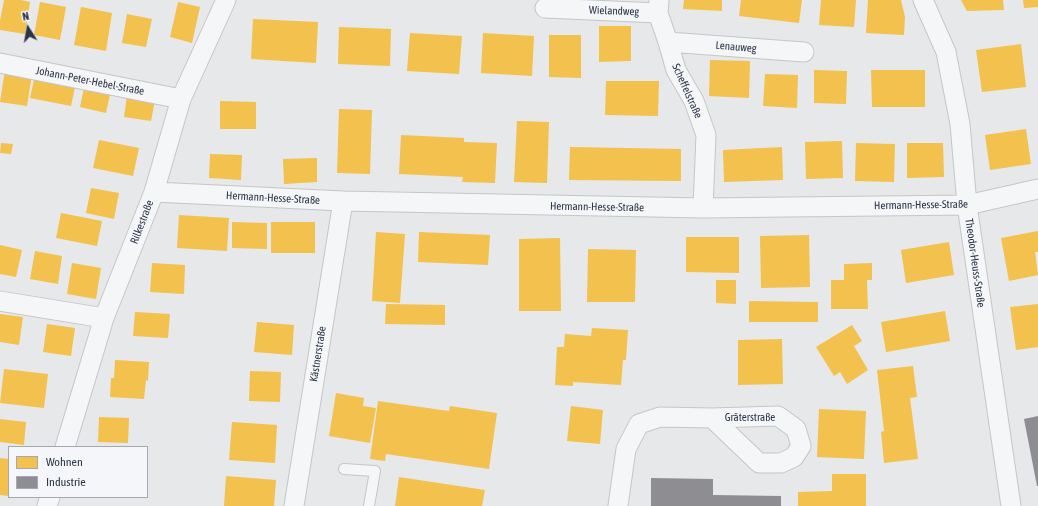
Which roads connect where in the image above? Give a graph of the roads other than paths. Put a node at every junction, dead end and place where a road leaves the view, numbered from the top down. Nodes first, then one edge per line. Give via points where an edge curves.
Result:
1 (226, 0) edge
2 (923, 0) edge
3 (659, 6) edge
4 (545, 8) dead end
5 (668, 42) junction
6 (804, 52) dead end
7 (0, 63) edge
8 (181, 99) junction
9 (1038, 189) edge
10 (154, 192) junction
11 (343, 201) junction
12 (967, 205) junction
13 (702, 208) junction
14 (0, 301) edge
15 (104, 318) junction
16 (712, 418) dead end
17 (65, 446) edge
18 (344, 468) dead end
19 (294, 506) edge
20 (369, 506) edge
21 (618, 506) edge
22 (1011, 506) edge

1 - 8 street, Rilkestraße
2 - 12 street, Theodor-Heuss-Straße via 946,52 960,124
3 - 4 street, Wielandweg
3 - 5 street, Scheffelstraße
5 - 6 street, Lenauweg
5 - 13 street, Scheffelstraße via 676,70 694,101 706,135
7 - 8 street, Johann-Peter-Hebel-Straße
8 - 10 street, Rilkestraße
9 - 12 street, Hermann-Hesse-Straße
10 - 11 street, Hermann-Hesse-Straße
10 - 15 street, Rilkestraße
11 - 13 street, Hermann-Hesse-Straße
11 - 19 street, Kästnerstraße
12 - 13 street, Hermann-Hesse-Straße
12 - 22 street, Theodor-Heuss-Straße
14 - 15 street
15 - 17 street, Rilkestraße
16 - 21 street, Gräterstraße via 660,417 639,424 626,449
18 - 20 lane via 375,471

